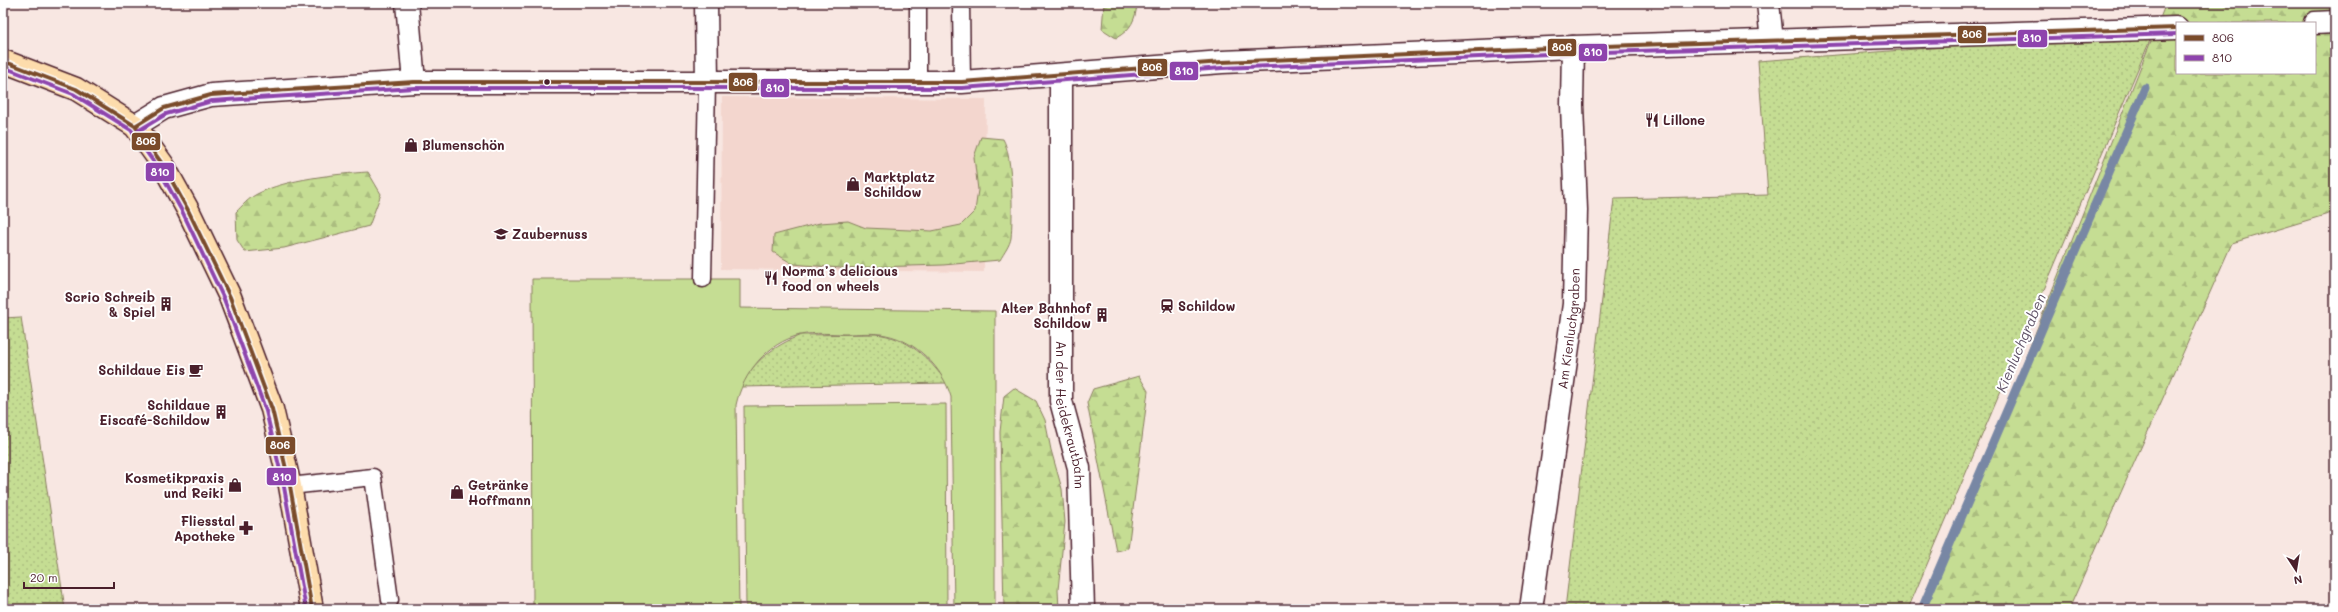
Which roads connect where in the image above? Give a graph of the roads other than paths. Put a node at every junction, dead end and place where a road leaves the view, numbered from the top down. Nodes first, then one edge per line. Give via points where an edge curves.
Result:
1 (407, 3) edge
2 (706, 3) edge
3 (918, 3) edge
4 (961, 3) edge
5 (1768, 3) edge
6 (2335, 22) edge
7 (2316, 23) edge
8 (2176, 28) edge
9 (1772, 41) junction
10 (1573, 47) junction
11 (3, 61) edge
12 (1061, 76) junction
13 (414, 82) junction
14 (918, 82) junction
15 (962, 82) junction
16 (707, 83) junction
17 (135, 126) junction
18 (703, 279) dead end
19 (290, 486) junction
20 (390, 600) dead end
21 (312, 609) edge
22 (1084, 609) edge
23 (1531, 609) edge

1 - 13 street
2 - 16 street
3 - 14 lane
4 - 15 lane
5 - 9 street
6 - 7 street
8 - 9 street
9 - 10 street
10 - 12 street via 1222,62
10 - 23 street, Am Kienluchgraben via 1576,210 1574,304
11 - 17 main road via 76,89
12 - 15 street
12 - 22 street, An der Heidekrautbahn via 1061,401 1079,468
13 - 16 street
13 - 17 street via 211,94 164,108
14 - 15 street
14 - 16 street
16 - 18 lane
17 - 19 main road via 162,165 188,210 230,297 272,409
19 - 20 lane via 373,477
19 - 21 main road

